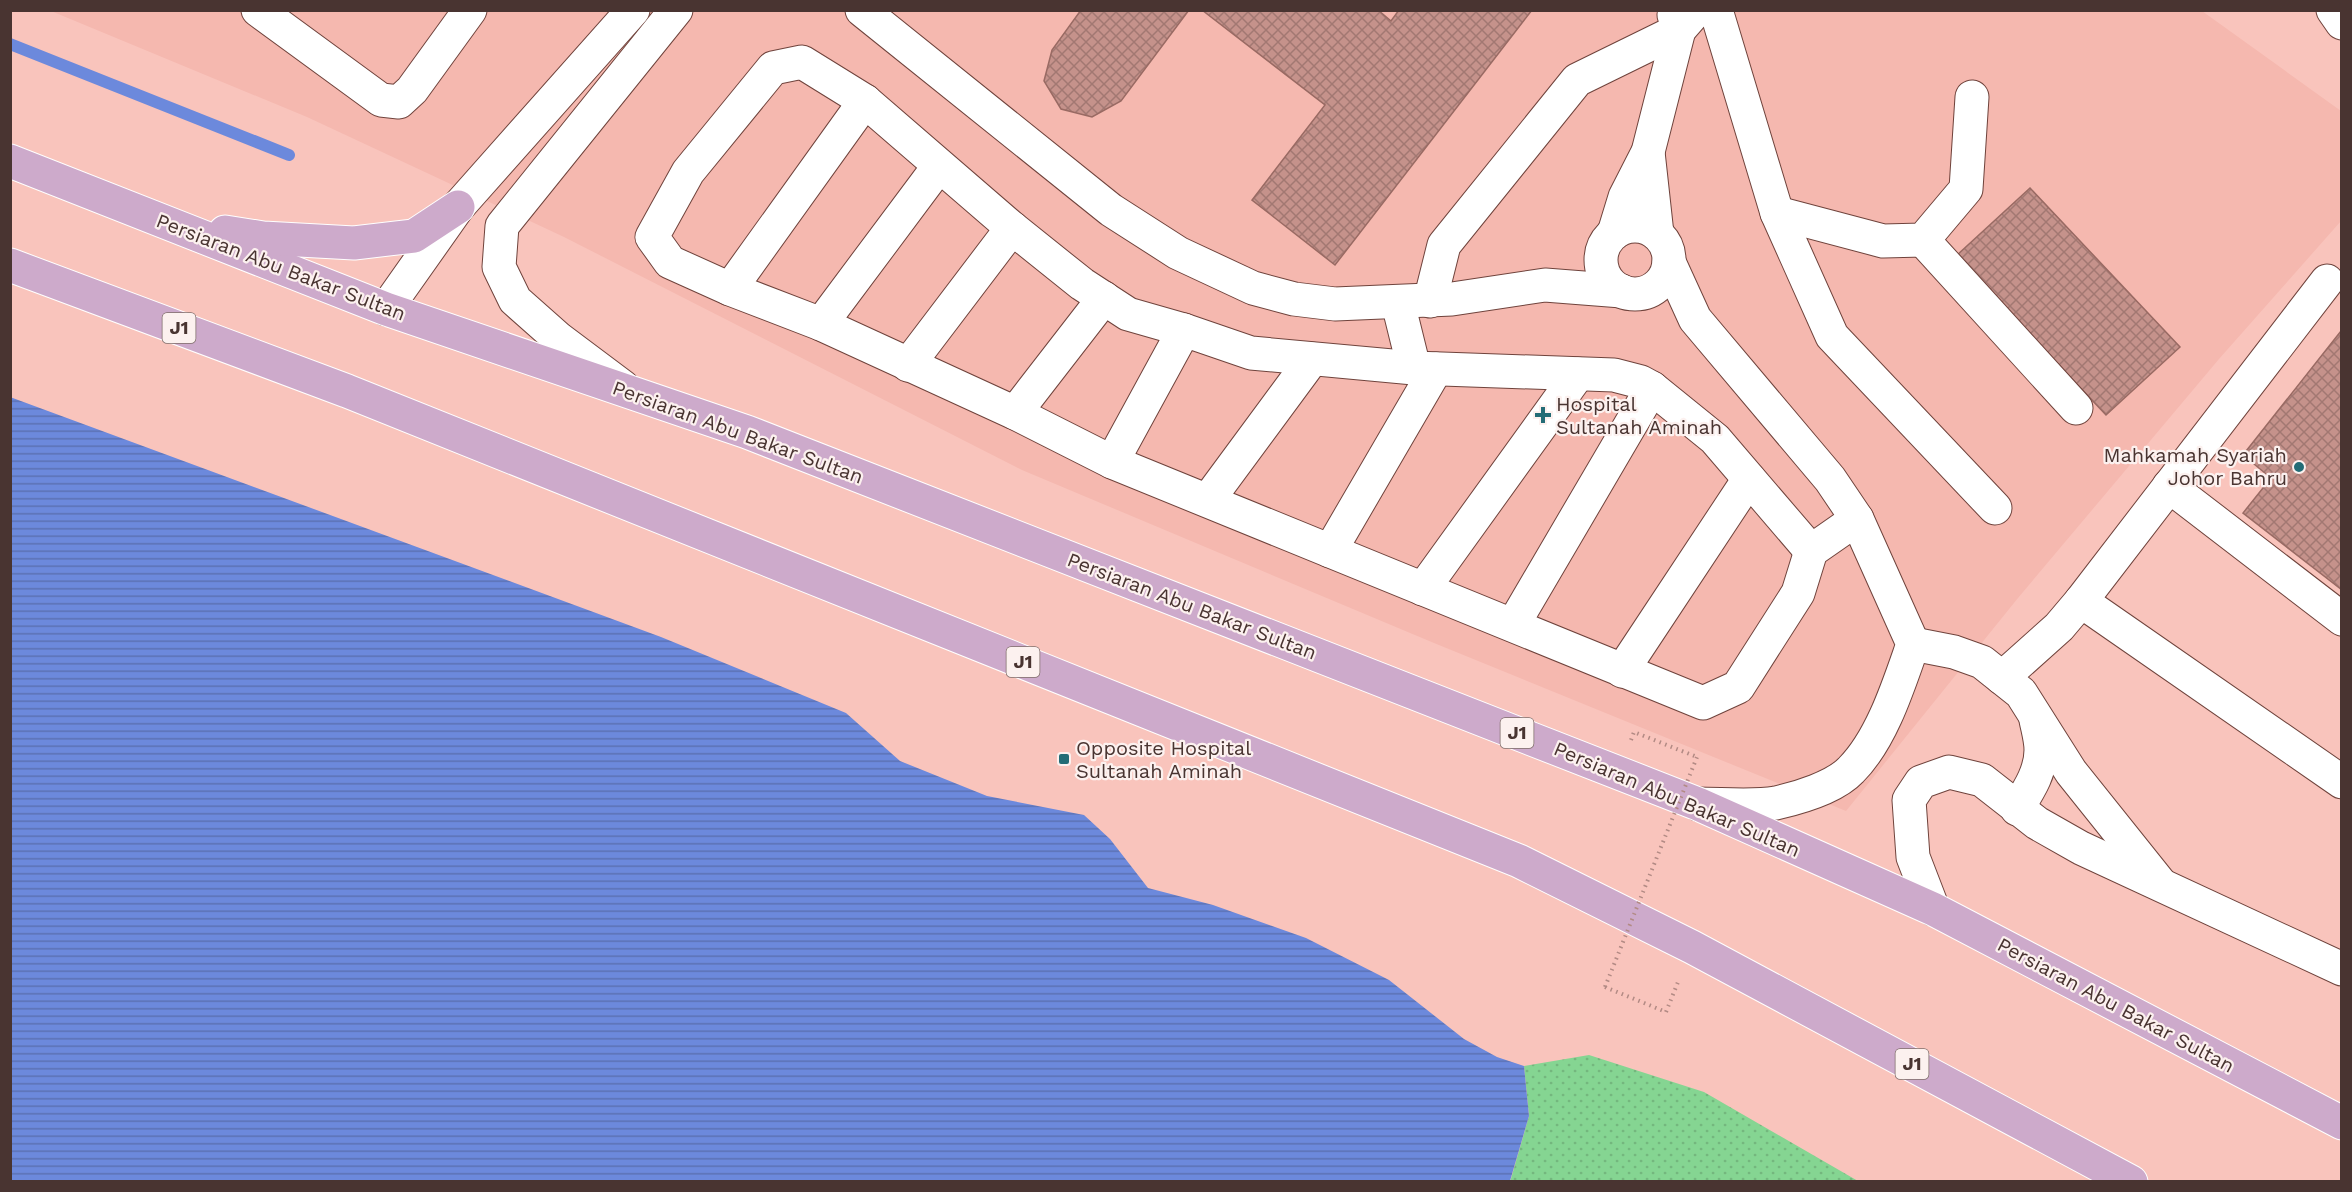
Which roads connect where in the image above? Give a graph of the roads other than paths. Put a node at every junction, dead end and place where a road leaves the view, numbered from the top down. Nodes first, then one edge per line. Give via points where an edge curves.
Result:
1 (258, 10) edge
2 (470, 10) edge
3 (633, 10) edge
4 (676, 10) edge
5 (862, 10) edge
6 (1716, 10) edge
7 (2333, 10) edge
8 (1684, 17) edge
9 (2342, 23) edge
10 (1972, 97) dead end
11 (865, 101) junction
12 (1648, 152) junction
13 (10, 161) edge
14 (939, 165) junction
15 (458, 207) junction
16 (1777, 213) junction
17 (167, 223) junction
18 (1012, 228) junction
19 (1923, 240) junction
20 (1608, 242) junction
21 (1663, 248) junction
22 (10, 265) edge
23 (2327, 281) dead end
24 (1545, 285) junction
25 (730, 289) junction
26 (1632, 292) junction
27 (1104, 298) junction
28 (1431, 301) junction
29 (1398, 303) junction
30 (386, 309) junction
31 (1695, 319) junction
32 (821, 324) junction
33 (1184, 330) junction
34 (1312, 359) junction
35 (908, 365) junction
36 (1425, 369) junction
37 (1578, 374) junction
38 (1652, 388) junction
39 (630, 392) junction
40 (2076, 408) dead end
41 (1015, 413) junction
42 (1112, 462) junction
43 (1749, 479) junction
44 (2169, 486) junction
45 (1208, 500) junction
46 (1995, 508) dead end
47 (1857, 519) junction
48 (1811, 550) junction
49 (1330, 551) junction
50 (1423, 589) junction
51 (2081, 601) junction
52 (2342, 619) edge
53 (1513, 625) junction
54 (1913, 644) junction
55 (1623, 671) junction
56 (2002, 678) junction
57 (2036, 719) junction
58 (2342, 782) edge
59 (1698, 804) junction
60 (2017, 809) junction
61 (2165, 889) junction
62 (1933, 909) junction
63 (2342, 969) edge
64 (2342, 1123) edge
65 (2131, 1182) edge

1 - 2 street via 381,100 399,102
3 - 15 street
4 - 39 street via 502,226 499,267 515,300
5 - 29 street via 1111,210 1178,253 1253,288 1294,299 1335,304
6 - 16 street
7 - 9 street
8 - 12 street
8 - 28 street via 1577,80 1444,245
10 - 19 street via 1966,189
11 - 14 street
11 - 25 street
11 - 25 street via 802,62 773,68 688,172 652,237 670,262
12 - 20 street
12 - 21 street
13 - 17 main road, Persiaran Abu Bakar Sultan / J1
14 - 18 street
14 - 32 street
15 - 17 main road via 414,236 354,243 263,238
15 - 30 street
16 - 19 street via 1883,241
16 - 46 street via 1832,336
17 - 30 main road, Persiaran Abu Bakar Sultan / J1
18 - 27 street
18 - 35 street
19 - 40 street
20 - 21 street via 1624,227 1636,226 1647,228
20 - 24 street
20 - 26 street via 1601,264 1604,275 1612,285
21 - 26 street via 1661,282
21 - 31 street
22 - 65 main road, J1 via 346,391 1519,861 1692,948
23 - 44 street
24 - 26 street
24 - 28 street
25 - 32 street
26 - 31 street
27 - 33 street via 1128,314
27 - 41 street
28 - 29 street
29 - 36 street
30 - 39 main road, Persiaran Abu Bakar Sultan / J1
31 - 47 street via 1830,479
32 - 35 street
33 - 34 street via 1251,353
33 - 42 street
34 - 36 street
34 - 45 street
35 - 41 street
36 - 37 street
36 - 49 street
37 - 38 street via 1614,375
37 - 50 street
38 - 43 street via 1715,439
38 - 53 street
39 - 59 main road, Persiaran Abu Bakar Sultan / J1 via 747,432
41 - 42 street
42 - 45 street
43 - 48 street
43 - 55 street
44 - 51 street
44 - 52 street
45 - 49 street
47 - 48 street
47 - 54 street
48 - 55 street via 1798,593 1738,687 1703,703
49 - 50 street
50 - 53 street
51 - 56 street via 2059,627
51 - 58 street
53 - 55 street
54 - 56 street via 1982,662
54 - 59 street via 1873,740 1850,771 1816,792 1774,803
56 - 57 street via 2021,693
57 - 60 street via 2041,749 2038,769
57 - 61 street via 2071,772
59 - 62 main road, Persiaran Abu Bakar Sultan / J1
60 - 61 street via 2082,848
60 - 62 street via 1982,780 1949,772 1921,782 1909,800 1911,839 1913,857
61 - 63 street
62 - 64 main road, Persiaran Abu Bakar Sultan / J1

